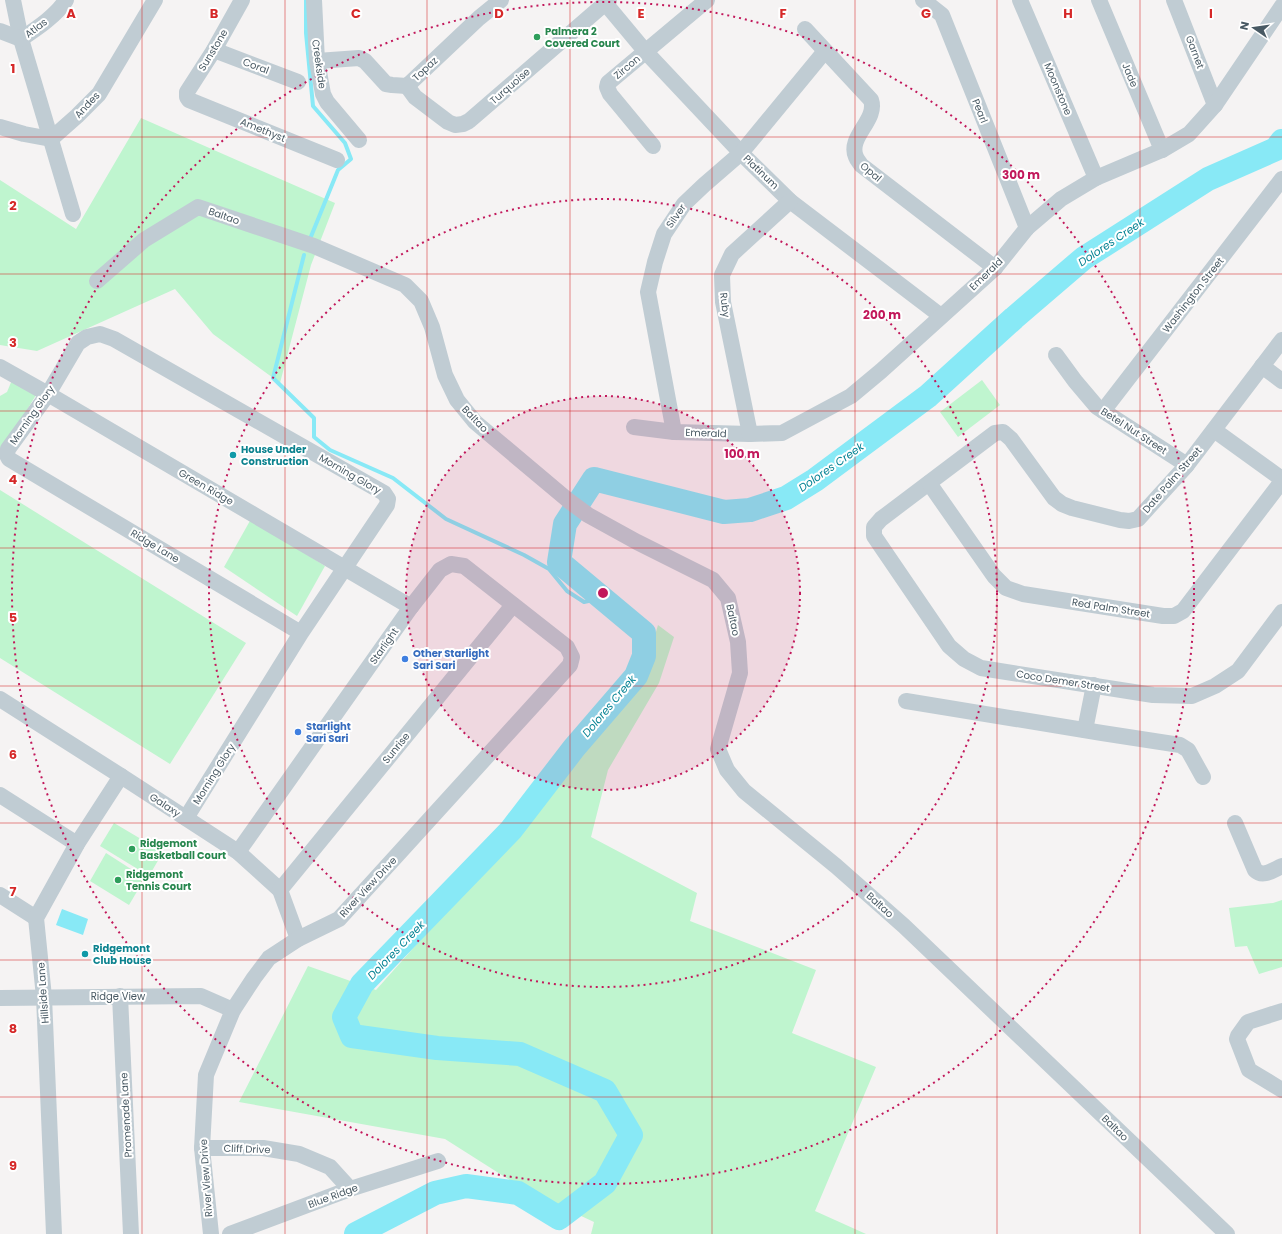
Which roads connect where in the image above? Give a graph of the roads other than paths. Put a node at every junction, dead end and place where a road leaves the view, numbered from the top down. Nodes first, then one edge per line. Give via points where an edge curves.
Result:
1 (13, 0) edge
2 (66, 0) edge
3 (155, 0) edge
4 (242, 0) edge
5 (314, 0) edge
6 (501, 0) edge
7 (707, 0) edge
8 (923, 0) edge
9 (1020, 0) edge
10 (1099, 0) edge
11 (1174, 0) edge
12 (607, 2) edge
13 (1282, 6) edge
14 (805, 29) dead end
15 (0, 31) edge
16 (21, 39) junction
17 (214, 50) junction
18 (645, 51) junction
19 (826, 51) junction
20 (317, 60) junction
21 (298, 82) dead end
22 (407, 86) junction
23 (189, 100) joint
24 (1215, 105) junction
25 (0, 127) edge
26 (51, 139) junction
27 (359, 140) dead end
28 (653, 146) dead end
29 (1162, 150) junction
30 (741, 154) junction
31 (338, 160) dead end
32 (1096, 178) junction
33 (1282, 179) edge
34 (790, 200) junction
35 (73, 214) dead end
36 (1027, 228) junction
37 (995, 268) junction
38 (97, 281) dead end
39 (941, 316) junction
40 (1282, 340) edge
41 (1056, 355) dead end
42 (1262, 366) junction
43 (0, 367) edge
44 (1282, 381) edge
45 (48, 394) junction
46 (1103, 411) junction
47 (634, 427) dead end
48 (1214, 430) junction
49 (674, 432) junction
50 (750, 434) junction
51 (9, 459) joint
52 (1186, 465) junction
53 (1282, 480) edge
54 (929, 483) junction
55 (874, 536) joint
56 (346, 568) junction
57 (512, 605) junction
58 (411, 607) junction
59 (1282, 612) edge
60 (301, 634) junction
61 (567, 647) joint
62 (1094, 686) junction
63 (0, 699) edge
64 (906, 701) dead end
65 (1085, 730) junction
66 (121, 776) junction
67 (1203, 777) dead end
68 (0, 795) edge
69 (186, 818) junction
70 (1235, 823) dead end
71 (77, 844) junction
72 (238, 852) junction
73 (1282, 866) edge
74 (280, 890) junction
75 (0, 895) edge
76 (36, 918) junction
77 (298, 939) junction
78 (44, 996) junction
79 (120, 996) junction
80 (0, 998) edge
81 (233, 1010) junction
82 (1282, 1011) edge
83 (1282, 1090) edge
84 (202, 1148) junction
85 (438, 1161) dead end
86 (350, 1189) junction
87 (54, 1234) edge
88 (131, 1234) edge
89 (211, 1234) edge
90 (230, 1234) edge
91 (1226, 1234) edge

1 - 16 street
2 - 16 street, Atlas via 42,25
3 - 26 street, Andes via 99,94
4 - 17 street, Sunstone
5 - 20 street, Creekside
6 - 22 street, Topaz
7 - 18 street, Zircon
8 - 36 street, Pearl via 942,15
9 - 32 street, Moonstone
10 - 29 street, Jade
11 - 24 street, Garnet
12 - 18 street, Platinum
12 - 22 street, Turquoise via 463,124 448,122 415,97
13 - 24 street, Emerald
14 - 19 street, Opal
15 - 16 street, Atlas
16 - 26 street
17 - 21 street, Coral
17 - 23 street, Sunstone via 187,92
18 - 28 street, Zircon via 608,83 607,87
18 - 30 street, Platinum
19 - 30 street, Silver
19 - 37 street, Opal via 869,96 872,104 871,112 854,147 861,165
20 - 22 street, Topaz via 359,58 365,61 386,84
20 - 27 street, Creekside via 327,102
23 - 31 street, Amethyst
24 - 29 street, Emerald via 1189,134
25 - 26 street
26 - 35 street
29 - 32 street, Emerald
30 - 34 street, Platinum
30 - 49 street, Silver via 684,204 664,234 655,262 648,292
32 - 36 street, Emerald via 1061,199
33 - 46 street, Washington Street
34 - 39 street, Platinum
34 - 50 street, Ruby via 732,254 722,275 723,302
36 - 37 street, Emerald
37 - 39 street, Emerald
38 - 91 street, Baltao via 144,240 198,207 314,246 405,285 421,302 432,327 445,375 457,400 475,422 588,515 713,580 728,598 738,642 740,673 718,749 727,770 744,791 836,866 904,926
39 - 50 street, Emerald via 851,396 782,433
40 - 42 street, Date Palm Street
41 - 46 street, Betel Nut Street via 1075,381
42 - 44 street
42 - 48 street, Date Palm Street
43 - 45 street, Green Ridge
45 - 51 street, Morning Glory via 8,449 6,455
45 - 56 street, Green Ridge
45 - 56 street, Morning Glory via 78,343 87,337 100,334 114,339 384,493 388,499 387,505
46 - 52 street, Betel Nut Street
47 - 49 street, Emerald
48 - 52 street, Date Palm Street
48 - 53 street
49 - 50 street, Emerald
51 - 60 street, Ridge Lane
52 - 54 street, Date Palm Street via 1138,519 1130,521 1062,504 1054,498 1011,438 1003,432 995,433
53 - 54 street, Red Palm Street via 1182,611 1174,616 1023,594 1006,588 994,576
54 - 55 street, Date Palm Street via 881,519 874,526
55 - 62 street, Coco Demer Street via 949,646 964,659 981,668
56 - 58 street, Green Ridge
56 - 60 street, Morning Glory
57 - 58 street, Starlight via 464,566 451,564 440,570
57 - 61 street, Starlight
57 - 74 street, Sunrise
58 - 72 street, Starlight
59 - 62 street, Coco Demer Street via 1238,671 1215,686 1192,696 1153,695
60 - 69 street, Morning Glory
61 - 77 street, River View Drive via 572,657 570,666 339,919
62 - 65 street
63 - 66 street, Galaxy
64 - 65 street
65 - 67 street via 1180,745 1188,750
66 - 69 street, Galaxy
66 - 71 street
68 - 71 street
69 - 72 street, Galaxy
70 - 73 street via 1258,873 1263,874
71 - 76 street
72 - 74 street, Galaxy
74 - 77 street, Galaxy
75 - 76 street
76 - 78 street, Hillside Lane
77 - 81 street, River View Drive via 269,958
78 - 79 street, Ridge View
78 - 80 street, Ridge View
78 - 87 street, Hillside Lane
79 - 81 street, Ridge View via 201,996
79 - 88 street, Promenade Lane
81 - 84 street, River View Drive via 206,1075
82 - 83 street via 1248,1022 1237,1039 1249,1070
84 - 86 street, Cliff Drive via 263,1148 299,1154 330,1167
84 - 89 street, River View Drive
85 - 86 street, Blue Ridge
86 - 90 street, Blue Ridge

